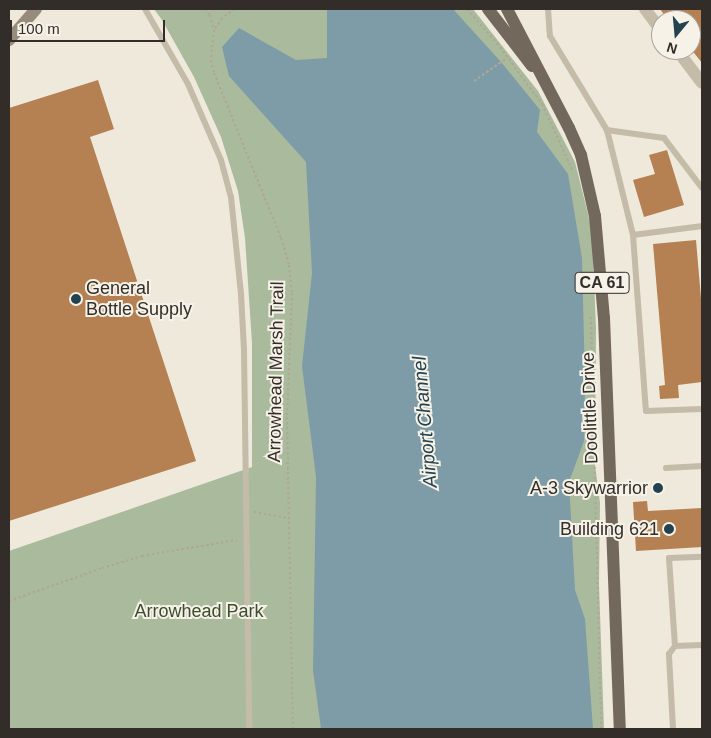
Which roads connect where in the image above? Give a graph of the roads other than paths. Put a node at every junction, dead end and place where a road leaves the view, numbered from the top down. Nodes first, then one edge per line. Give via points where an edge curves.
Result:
1 (36, 9) edge
2 (145, 9) edge
3 (488, 9) edge
4 (507, 9) edge
5 (548, 9) edge
6 (9, 40) edge
7 (685, 60) edge
8 (702, 83) edge
9 (553, 94) junction
10 (607, 130) junction
11 (702, 188) edge
12 (702, 226) edge
13 (633, 235) junction
14 (702, 409) edge
15 (702, 466) edge
16 (666, 468) dead end
17 (702, 557) edge
18 (702, 645) edge
19 (675, 646) junction
20 (249, 729) edge
21 (620, 729) edge
22 (673, 729) edge

1 - 6 main road
2 - 20 lane via 188,84 221,160 231,197 243,341
3 - 9 main road, Doolittle Drive / CA 61
4 - 9 main road, Doolittle Drive / CA 61
5 - 10 lane via 550,36
7 - 8 street
9 - 21 main road, Doolittle Drive / CA 61 via 581,155 594,208 600,254
10 - 11 lane via 664,138
10 - 13 lane
12 - 13 lane
13 - 14 lane via 646,410
15 - 16 lane
17 - 19 lane via 669,558
18 - 19 lane
19 - 22 lane via 669,654

